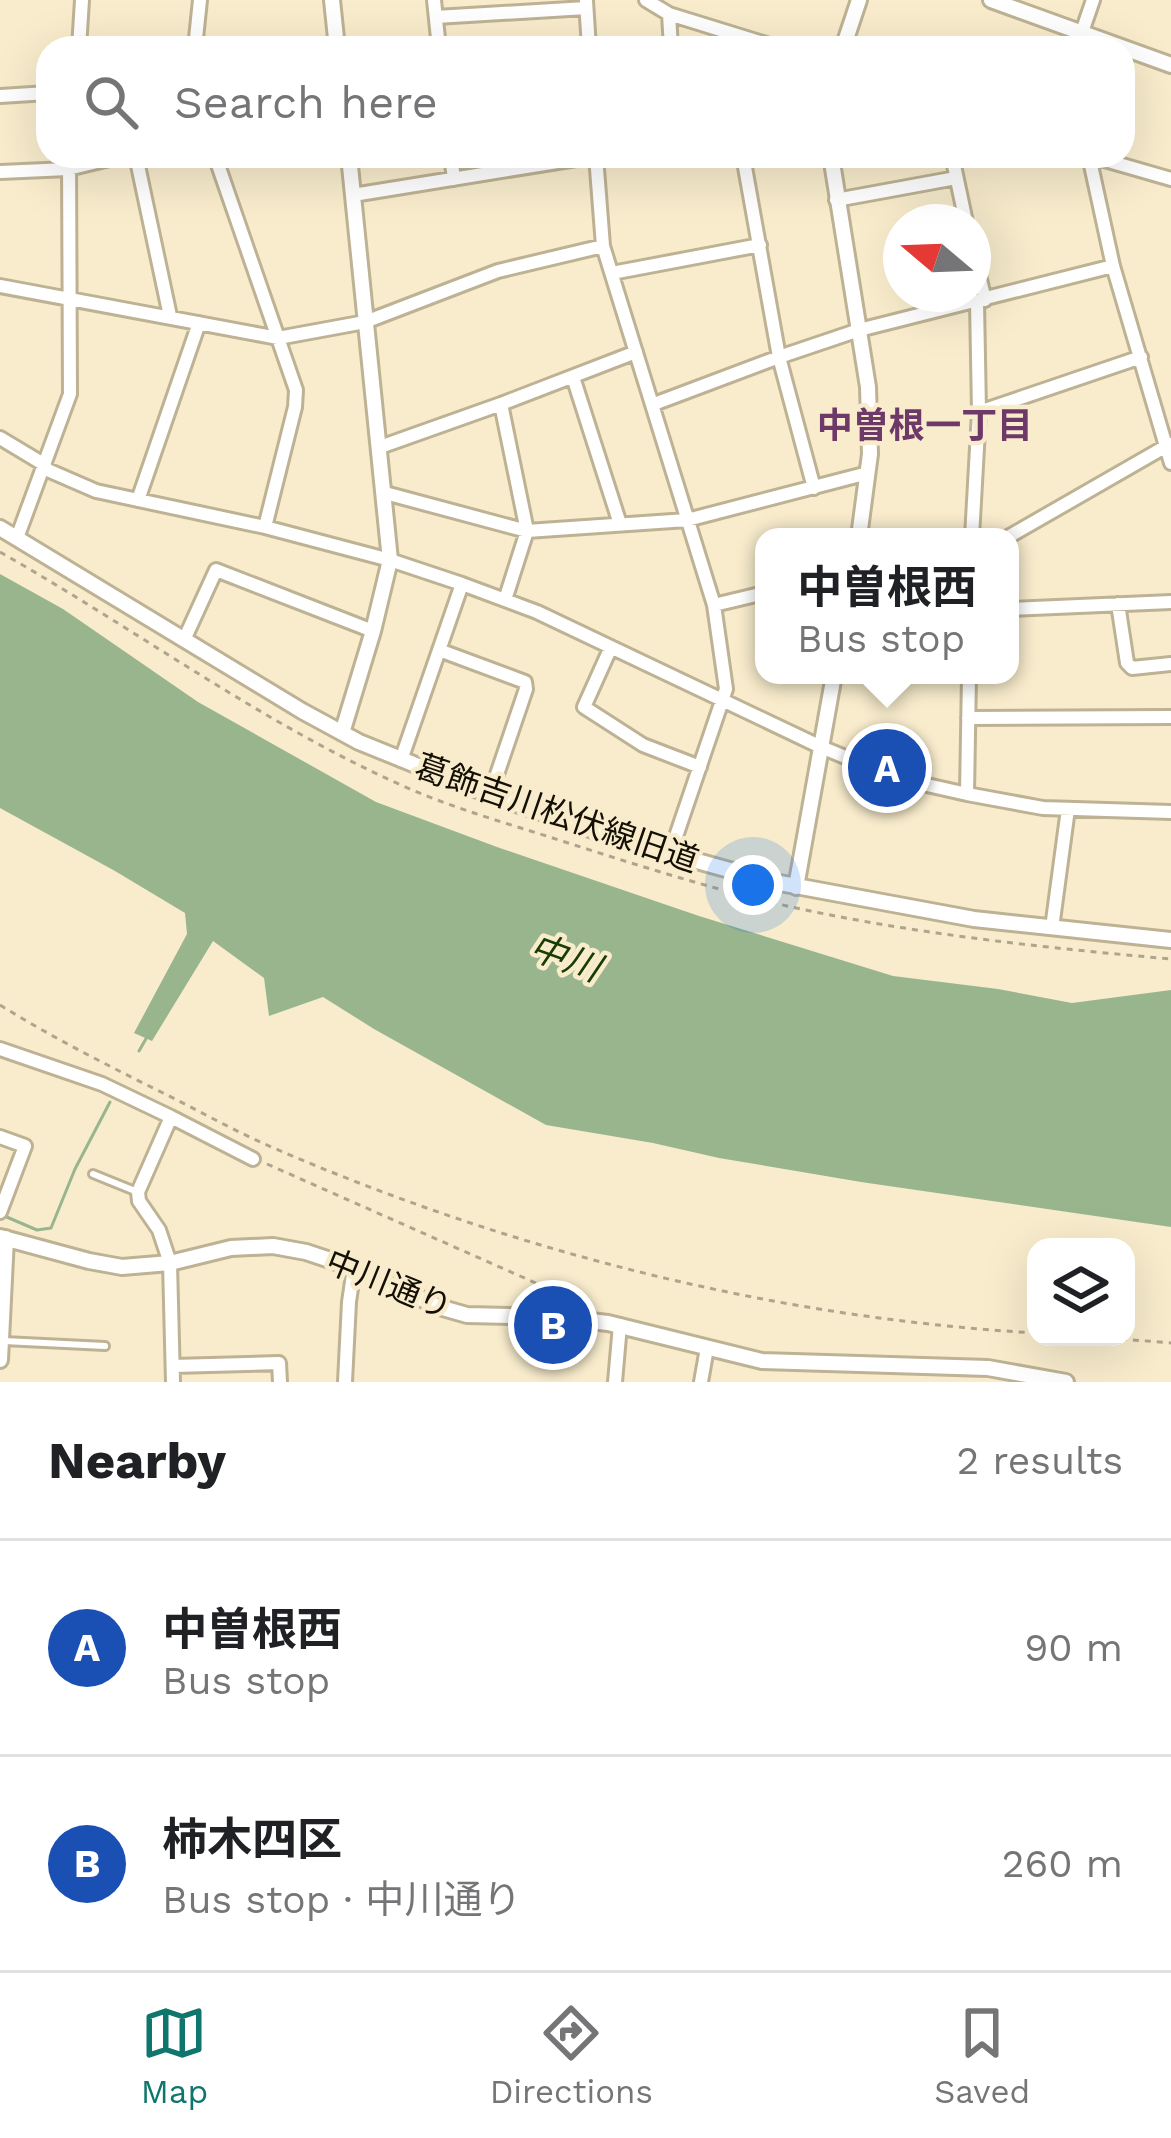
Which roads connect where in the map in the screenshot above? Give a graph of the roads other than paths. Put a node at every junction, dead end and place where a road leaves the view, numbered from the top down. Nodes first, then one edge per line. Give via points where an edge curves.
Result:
1 (82, 0) edge
2 (200, 0) edge
3 (332, 0) edge
4 (434, 0) edge
5 (646, 0) edge
6 (859, 0) edge
7 (991, 0) edge
8 (1094, 0) edge
9 (586, 4) edge
10 (669, 14) junction
11 (436, 17) junction
12 (1082, 32) junction
13 (80, 36) edge
14 (196, 36) edge
15 (336, 36) edge
16 (438, 36) edge
17 (588, 36) edge
18 (670, 36) edge
19 (740, 36) edge
20 (847, 36) edge
21 (1091, 36) edge
22 (1135, 54) edge
23 (1171, 65) edge
24 (36, 94) edge
25 (0, 96) edge
26 (36, 167) edge
27 (68, 168) edge
28 (139, 168) edge
29 (219, 168) edge
30 (350, 168) edge
31 (453, 168) edge
32 (519, 168) edge
33 (597, 168) edge
34 (745, 168) edge
35 (832, 168) edge
36 (954, 168) edge
37 (1093, 168) edge
38 (1132, 168) edge
39 (0, 172) edge
40 (454, 178) junction
41 (956, 178) junction
42 (1171, 179) edge
43 (353, 195) junction
44 (836, 200) junction
45 (962, 204) edge
46 (760, 245) junction
47 (604, 246) junction
48 (1113, 266) junction
49 (612, 273) junction
50 (0, 286) edge
51 (68, 297) junction
52 (991, 298) edge
53 (935, 312) edge
54 (981, 312) edge
55 (170, 316) junction
56 (365, 322) junction
57 (199, 323) junction
58 (860, 330) junction
59 (278, 338) junction
60 (636, 352) junction
61 (778, 357) junction
62 (1141, 357) junction
63 (573, 377) junction
64 (501, 404) junction
65 (654, 404) junction
66 (979, 412) junction
67 (0, 438) edge
68 (1169, 444) edge
69 (380, 447) junction
70 (1171, 463) edge
71 (44, 467) junction
72 (868, 473) junction
73 (814, 488) junction
74 (385, 493) junction
75 (138, 500) junction
76 (687, 520) junction
77 (620, 524) junction
78 (265, 527) junction
79 (0, 528) edge
80 (861, 528) edge
81 (973, 528) edge
82 (527, 531) junction
83 (1019, 531) edge
84 (17, 538) junction
85 (390, 560) junction
86 (462, 584) junction
87 (755, 595) edge
88 (505, 600) junction
89 (1171, 602) edge
90 (1118, 604) junction
91 (714, 605) junction
92 (1019, 609) edge
93 (373, 631) junction
94 (184, 640) junction
95 (611, 646) junction
96 (439, 650) junction
97 (1171, 664) edge
98 (833, 684) edge
99 (969, 684) edge
100 (724, 700) junction
101 (1171, 717) edge
102 (968, 718) junction
103 (342, 733) junction
104 (820, 747) junction
105 (401, 760) junction
106 (700, 767) junction
107 (967, 794) junction
108 (490, 795) junction
109 (1068, 809) junction
110 (1171, 812) edge
111 (670, 854) junction
112 (796, 887) junction
113 (1052, 928) junction
114 (1171, 940) edge
115 (0, 1048) edge
116 (171, 1117) junction
117 (0, 1137) edge
118 (253, 1160) road end
119 (93, 1174) dead end
120 (138, 1192) junction
121 (1, 1209) edge
122 (3, 1237) edge
123 (170, 1263) junction
124 (354, 1268) junction
125 (620, 1325) junction
126 (1, 1341) edge
127 (105, 1346) dead end
128 (706, 1348) junction
129 (0, 1360) edge
130 (173, 1366) junction
131 (172, 1382) edge
132 (280, 1382) edge
133 (345, 1382) edge
134 (615, 1382) edge
135 (701, 1382) edge
136 (1066, 1382) edge

1 - 13 street
2 - 14 street
3 - 15 street
4 - 11 street
5 - 10 street
6 - 20 street
7 - 12 street
8 - 12 street
9 - 11 street
9 - 17 street
10 - 18 street
10 - 19 street
11 - 16 street
12 - 21 street
22 - 23 street
24 - 25 street
26 - 39 street
27 - 51 street
28 - 55 street
29 - 59 street
30 - 43 street
31 - 40 street
32 - 40 street
33 - 47 street
34 - 46 street
35 - 44 street
36 - 41 street
37 - 48 street
38 - 42 street
40 - 43 street
41 - 44 street
41 - 45 street
43 - 56 street
44 - 58 street
46 - 49 street
46 - 61 street
47 - 49 street
47 - 56 street via 498,271
48 - 52 street
48 - 62 street
49 - 60 street
50 - 51 street
51 - 55 street
51 - 71 street via 70,394
53 - 58 street
54 - 66 street
55 - 57 street
56 - 59 street
56 - 69 street
57 - 59 street
57 - 75 street
58 - 61 street
58 - 72 street
59 - 78 street via 295,407
60 - 63 street
60 - 65 street
61 - 65 street
61 - 73 street
62 - 66 street
62 - 68 street
63 - 64 street
63 - 77 street
64 - 69 street
64 - 82 street
65 - 76 street
66 - 81 street
67 - 71 street
68 - 70 street
68 - 83 street
69 - 74 street
71 - 75 street
71 - 84 street
72 - 73 street
72 - 80 street
73 - 76 street
74 - 82 street
74 - 85 street
75 - 78 street
76 - 77 street
76 - 91 street
77 - 82 street
78 - 85 street
79 - 84 street, 葛飾吉川松伏線旧道
82 - 88 street
84 - 94 street, 葛飾吉川松伏線旧道
85 - 86 street
85 - 93 street
86 - 88 street
86 - 96 street
87 - 91 street
88 - 95 street
89 - 90 street
90 - 92 street
90 - 97 street via 1127,663
91 - 100 street
93 - 94 street via 216,570
93 - 103 street
94 - 103 street, 葛飾吉川松伏線旧道
95 - 100 street
95 - 106 street via 584,707 644,745
96 - 105 street
96 - 108 street via 525,682
98 - 104 street
99 - 102 street
100 - 104 street
100 - 106 street
101 - 102 street
102 - 107 street
103 - 105 street, 葛飾吉川松伏線旧道
104 - 107 street via 877,772
104 - 112 street
105 - 108 street, 葛飾吉川松伏線旧道
106 - 111 street
107 - 109 street
108 - 111 street, 葛飾吉川松伏線旧道
109 - 110 street
109 - 113 street
111 - 112 street, 葛飾吉川松伏線旧道
112 - 113 street, 葛飾吉川松伏線旧道
113 - 114 street, 葛飾吉川松伏線旧道
115 - 116 street
116 - 118 street
116 - 120 street
117 - 121 street via 25,1146
119 - 120 lane
120 - 123 street
122 - 123 street, 中川通り via 122,1267
122 - 126 street
123 - 124 street, 中川通り via 273,1246
123 - 130 street
124 - 125 street, 中川通り via 467,1315
124 - 133 street
125 - 128 street, 中川通り
125 - 134 street
126 - 127 lane
126 - 129 street
128 - 135 street
128 - 136 street, 中川通り via 762,1361 988,1368
130 - 131 street
130 - 132 street via 279,1363

